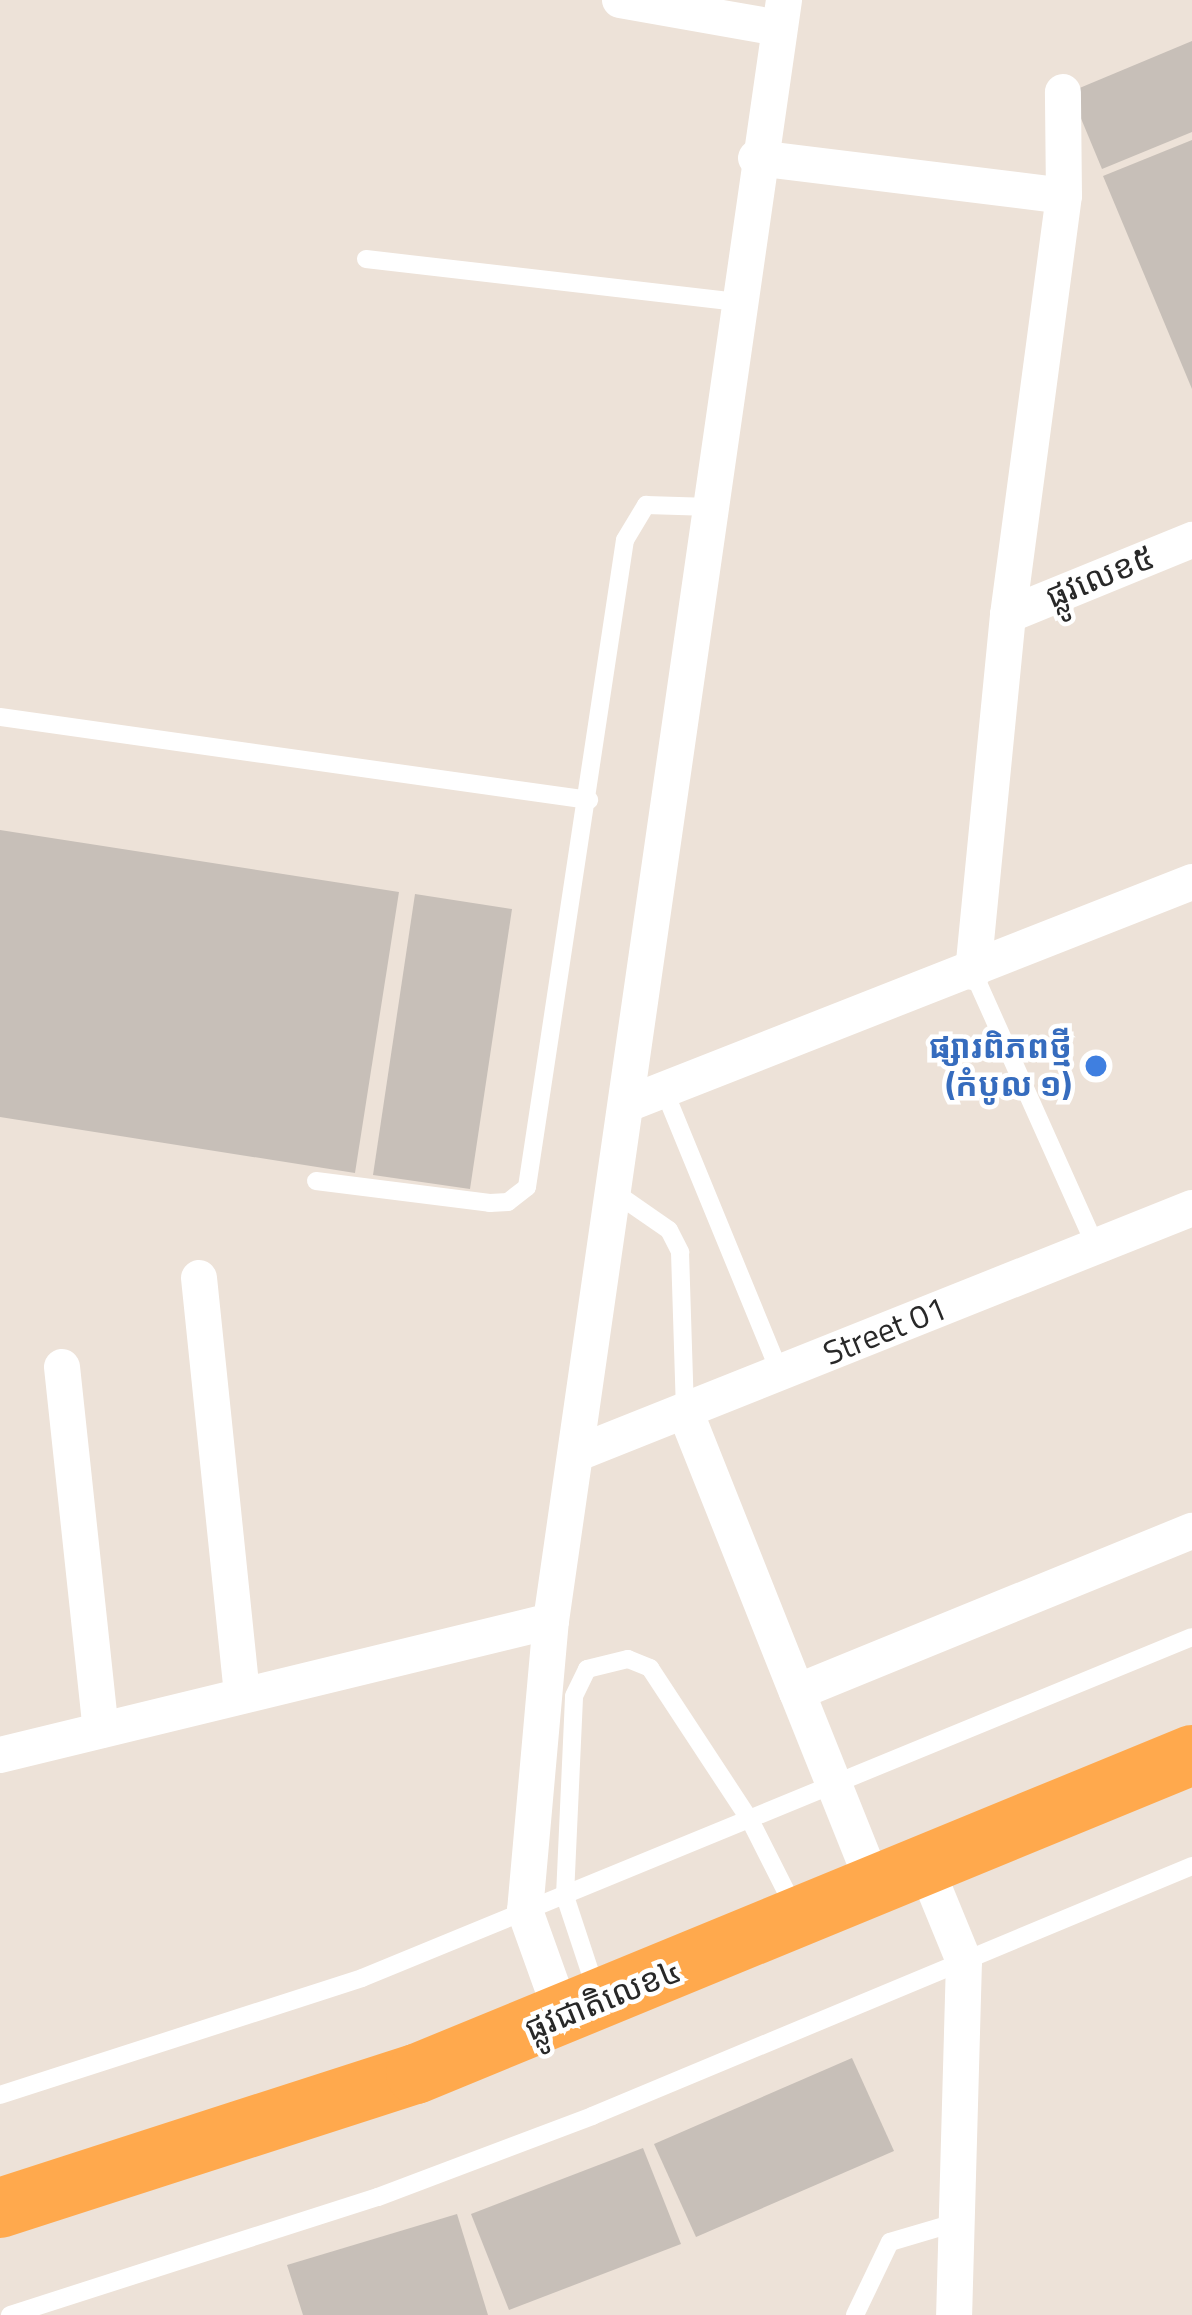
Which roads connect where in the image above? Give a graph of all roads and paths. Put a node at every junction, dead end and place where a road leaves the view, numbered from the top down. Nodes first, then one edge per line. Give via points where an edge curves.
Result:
1 (620, 0) edge
2 (782, 14) edge
3 (1063, 92) dead end
4 (756, 158) junction
5 (1064, 196) junction
6 (366, 259) dead end
7 (738, 302) junction
8 (711, 507) junction
9 (1192, 540) edge
10 (1008, 615) junction
11 (0, 717) edge
12 (589, 800) junction
13 (1192, 882) edge
14 (974, 972) junction
15 (647, 1096) junction
16 (316, 1181) dead end
17 (616, 1194) junction
18 (1192, 1208) edge
19 (1096, 1246) junction
20 (199, 1278) dead end
21 (62, 1367) dead end
22 (780, 1373) junction
23 (685, 1411) junction
24 (578, 1453) junction
25 (1192, 1531) edge
26 (551, 1621) junction
27 (1192, 1637) edge
28 (797, 1692) junction
29 (242, 1696) junction
30 (101, 1730) junction
31 (0, 1755) edge
32 (1192, 1755) edge
33 (834, 1786) junction
34 (750, 1820) junction
35 (1192, 1866) edge
36 (900, 1877) junction
37 (566, 1896) junction
38 (526, 1911) junction
39 (800, 1918) junction
40 (964, 1961) junction
41 (582, 2009) junction
42 (0, 2095) edge
43 (0, 2208) edge
44 (958, 2222) junction
45 (10, 2315) edge
46 (855, 2315) edge
47 (954, 2315) edge

1 - 2 street
2 - 4 street
3 - 5 street
4 - 5 street
4 - 7 street
5 - 10 street
6 - 7 lane
7 - 8 street
8 - 12 lane via 646,505 633,518
8 - 15 street
9 - 10 street, ផ្លូវលេខ៥
10 - 14 street
11 - 12 lane
12 - 16 lane via 527,1187 508,1202 490,1203
13 - 14 street
14 - 15 street
14 - 19 lane
15 - 17 street
15 - 22 lane
17 - 23 lane via 669,1230 680,1252
17 - 24 street
18 - 19 street, Street 01
19 - 22 street, Street 01
20 - 29 street
21 - 30 street
22 - 23 street, Street 01
23 - 24 street, Street 01
23 - 28 street
24 - 26 street
25 - 28 street
26 - 29 street
26 - 38 street
27 - 33 lane
28 - 33 street
29 - 30 street
30 - 31 street
32 - 36 highway, ផ្លូវជាតិលេខ៤
33 - 34 lane
33 - 36 street
34 - 37 lane
34 - 37 lane via 650,1668 628,1659 587,1669 574,1696
34 - 39 lane
35 - 40 lane
36 - 39 highway, ផ្លូវជាតិលេខ៤
36 - 40 street
37 - 38 lane
37 - 41 lane
38 - 41 street
38 - 42 lane via 278,2008
39 - 41 highway, ផ្លូវជាតិលេខ៤
40 - 44 street
40 - 45 lane via 378,2197
41 - 43 highway, ផ្លូវជាតិលេខ៤ via 272,2126
44 - 46 lane via 890,2242
44 - 47 street

